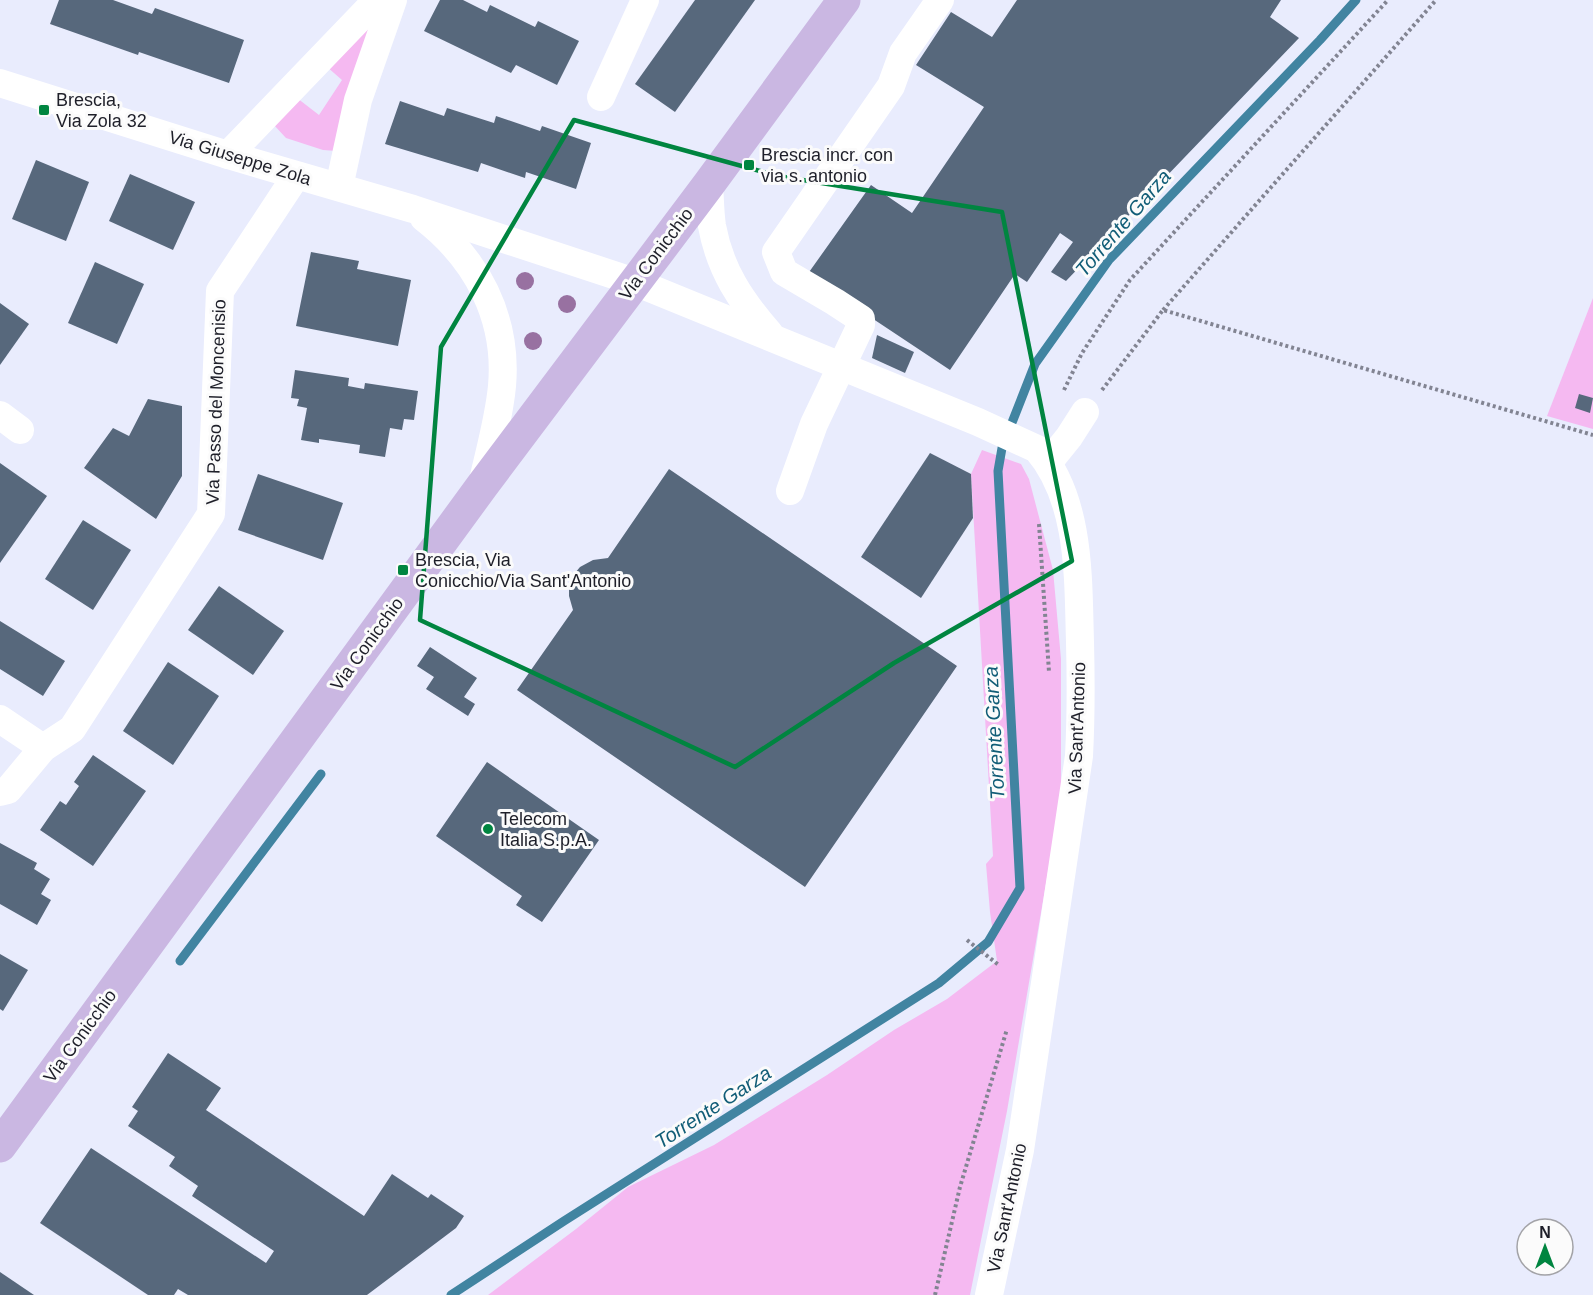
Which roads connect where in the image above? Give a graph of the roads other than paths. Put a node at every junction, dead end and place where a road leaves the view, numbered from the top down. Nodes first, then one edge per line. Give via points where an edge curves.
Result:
1 (377, 0) edge
2 (393, 0) edge
3 (645, 0) edge
4 (844, 0) edge
5 (940, 0) edge
6 (0, 83) edge
7 (601, 98) dead end
8 (228, 155) junction
9 (296, 176) junction
10 (709, 184) junction
11 (339, 187) junction
12 (413, 209) junction
13 (635, 282) junction
14 (772, 337) junction
15 (840, 366) junction
16 (1085, 412) road end
17 (1043, 456) junction
18 (482, 486) junction
19 (790, 491) dead end
20 (0, 719) edge
21 (44, 748) junction
22 (0, 792) edge
23 (0, 1146) edge
24 (989, 1295) edge

1 - 8 street
2 - 11 street via 358,100
3 - 7 street
4 - 10 main road, Via Conicchio
5 - 15 street via 903,53 891,86 776,252 784,272 861,319
6 - 8 street, Via Giuseppe Zola
8 - 9 street, Via Giuseppe Zola
9 - 11 street, Via Giuseppe Zola
9 - 21 street, Via Passo del Moncenisio via 220,291 211,514 72,729
10 - 13 main road, Via Conicchio
10 - 14 street via 712,226 724,268 744,305
11 - 12 street, Via Giuseppe Zola
12 - 13 street, Via Giuseppe Zola
12 - 18 street, Via Giuseppe Zola via 465,256 496,318 502,386
13 - 14 street
13 - 18 main road, Via Conicchio
14 - 15 street
15 - 17 street via 978,422
15 - 19 street
16 - 17 street via 1069,437
17 - 24 street, Via Sant'Antonio via 1067,508 1076,565 1079,756 1020,1150
18 - 23 main road, Via Conicchio
20 - 21 street
21 - 22 street, Via Passo del Moncenisio via 8,790

